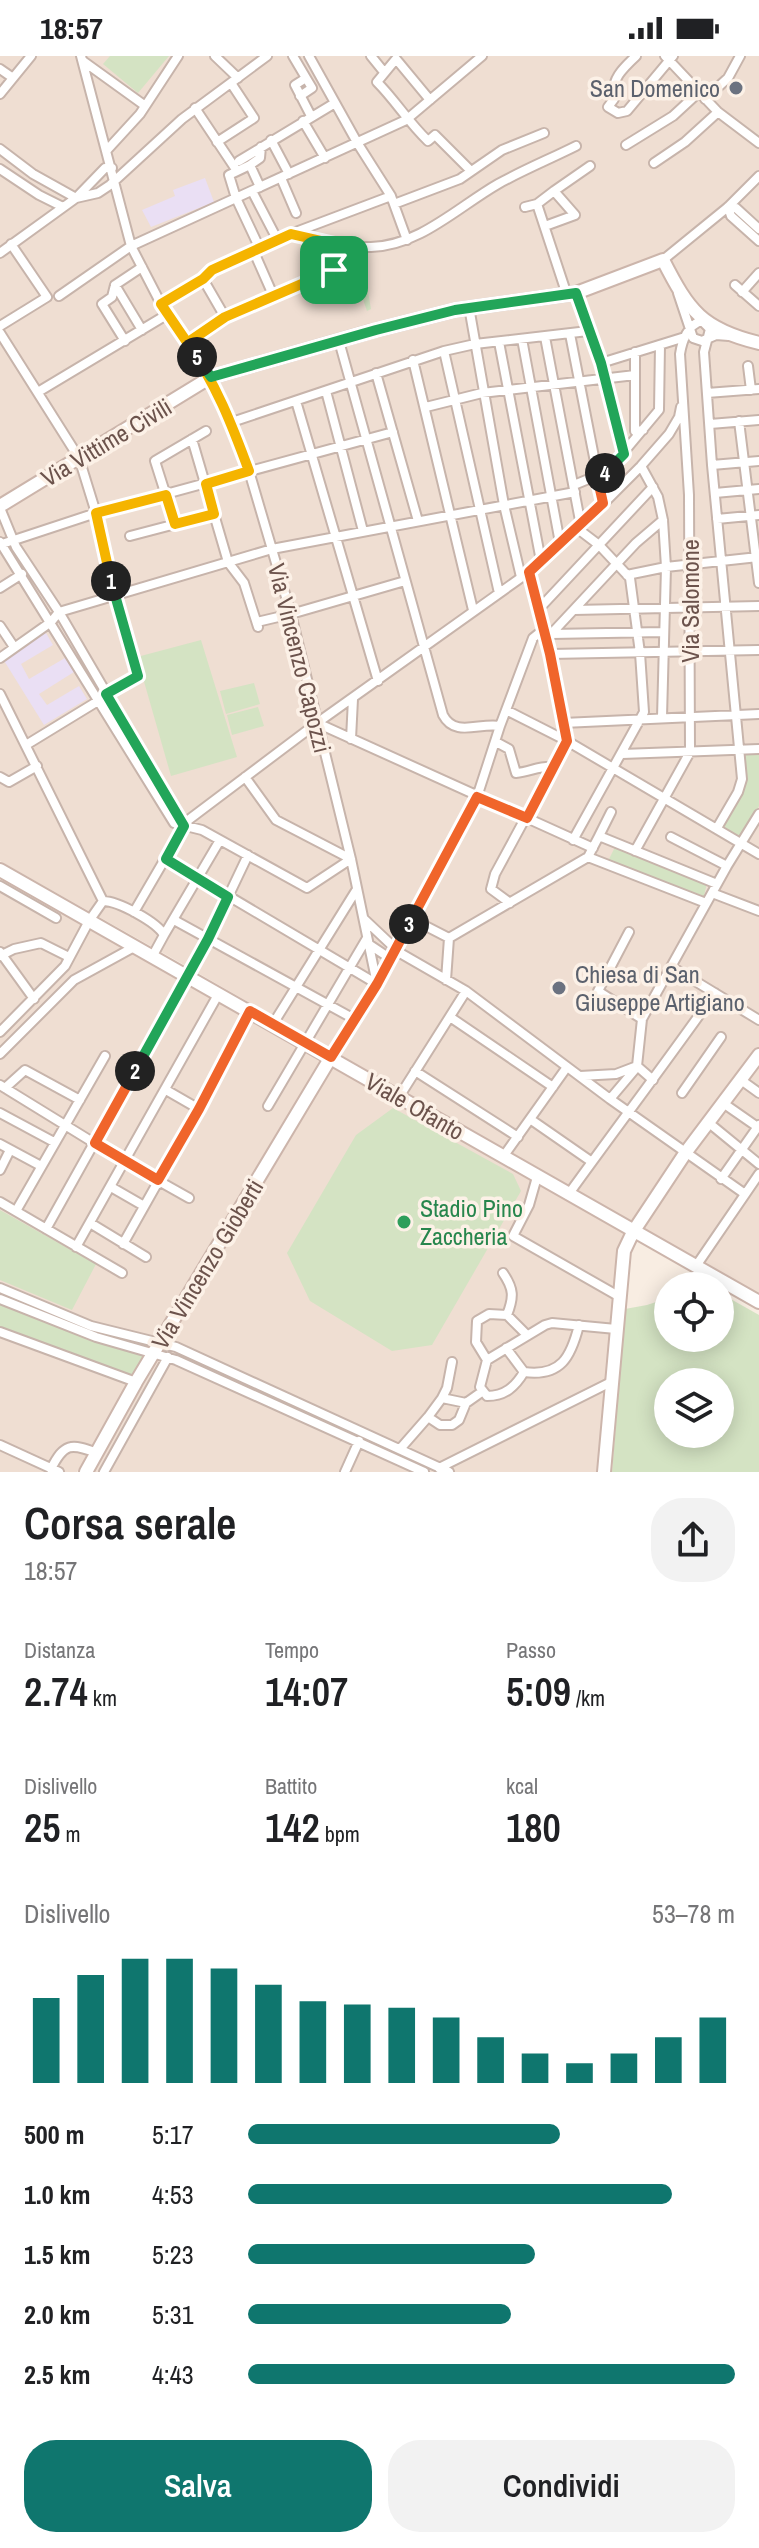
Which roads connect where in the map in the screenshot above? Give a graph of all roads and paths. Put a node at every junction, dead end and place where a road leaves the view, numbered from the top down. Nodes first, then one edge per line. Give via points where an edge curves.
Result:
1 (31, 56) edge
2 (178, 56) edge
3 (215, 56) edge
4 (267, 56) edge
5 (293, 56) edge
6 (309, 56) edge
7 (371, 56) edge
8 (482, 56) edge
9 (636, 56) edge
10 (740, 56) edge
11 (82, 58) edge
12 (397, 58) edge
13 (669, 58) edge
14 (0, 69) edge
15 (384, 72) junction
16 (13, 78) junction
17 (234, 81) junction
18 (0, 94) edge
19 (702, 96) junction
20 (430, 100) junction
21 (335, 103) junction
22 (144, 105) junction
23 (195, 108) junction
24 (718, 112) junction
25 (307, 118) junction
26 (406, 120) junction
27 (544, 133) dead end
28 (271, 140) junction
29 (217, 142) junction
30 (759, 143) edge
31 (358, 144) junction
32 (626, 145) dead end
33 (576, 146) dead end
34 (261, 147) junction
35 (0, 149) edge
36 (107, 150) junction
37 (325, 158) junction
38 (654, 163) dead end
39 (250, 165) junction
40 (238, 166) junction
41 (590, 166) dead end
42 (112, 168) junction
43 (0, 169) edge
44 (471, 171) junction
45 (285, 176) junction
46 (759, 176) edge
47 (115, 180) junction
48 (256, 189) junction
49 (554, 191) junction
50 (76, 198) junction
51 (236, 198) junction
52 (392, 200) junction
53 (537, 204) junction
54 (63, 207) junction
55 (525, 207) dead end
56 (728, 207) junction
57 (296, 213) dead end
58 (545, 226) junction
59 (759, 229) edge
60 (291, 234) junction
61 (277, 239) junction
62 (407, 240) junction
63 (759, 241) edge
64 (11, 244) junction
65 (339, 245) junction
66 (131, 246) junction
67 (257, 250) junction
68 (0, 253) edge
69 (663, 260) junction
70 (142, 267) junction
71 (759, 273) edge
72 (203, 279) junction
73 (675, 284) junction
74 (115, 285) junction
75 (571, 294) junction
76 (273, 295) junction
77 (59, 296) dead end
78 (161, 304) junction
79 (759, 306) edge
80 (469, 307) junction
81 (168, 314) junction
82 (225, 317) junction
83 (707, 324) junction
84 (0, 326) edge
85 (142, 330) junction
86 (588, 331) junction
87 (0, 333) edge
88 (688, 333) junction
89 (570, 334) junction
90 (731, 336) junction
91 (545, 337) junction
92 (708, 338) junction
93 (522, 339) junction
94 (125, 341) junction
95 (339, 341) junction
96 (499, 342) junction
97 (187, 343) junction
98 (759, 343) edge
99 (478, 344) junction
100 (660, 345) junction
101 (444, 351) junction
102 (635, 352) junction
103 (413, 360) junction
104 (601, 363) junction
105 (748, 366) dead end
106 (376, 373) junction
107 (635, 375) junction
108 (211, 377) junction
109 (605, 378) junction
110 (351, 381) junction
111 (580, 381) junction
112 (554, 384) junction
113 (530, 386) junction
114 (755, 389) edge
115 (507, 390) junction
116 (326, 391) junction
117 (38, 392) junction
118 (482, 393) junction
119 (707, 393) junction
120 (683, 398) junction
121 (455, 400) junction
122 (296, 401) junction
123 (426, 407) junction
124 (759, 420) edge
125 (739, 421) junction
126 (232, 422) junction
127 (710, 424) junction
128 (643, 430) junction
129 (206, 431) dead end
130 (393, 432) junction
131 (192, 439) junction
132 (366, 440) junction
133 (341, 447) junction
134 (624, 454) junction
135 (312, 455) junction
136 (79, 458) junction
137 (759, 461) edge
138 (744, 462) junction
139 (712, 465) junction
140 (641, 466) junction
141 (249, 471) junction
142 (597, 476) junction
143 (206, 484) junction
144 (653, 487) junction
145 (574, 489) junction
146 (759, 489) edge
147 (748, 490) junction
148 (715, 493) junction
149 (166, 495) junction
150 (551, 497) junction
151 (528, 501) junction
152 (603, 503) junction
153 (504, 505) junction
154 (0, 507) edge
155 (479, 511) junction
156 (96, 513) junction
157 (214, 514) junction
158 (451, 516) junction
159 (755, 516) edge
160 (717, 519) junction
161 (663, 520) junction
162 (418, 521) junction
163 (175, 524) junction
164 (391, 526) junction
165 (580, 527) junction
166 (363, 531) junction
167 (130, 536) dead end
168 (335, 537) junction
169 (13, 540) junction
170 (1, 543) edge
171 (560, 543) junction
172 (599, 545) junction
173 (272, 549) junction
174 (758, 557) edge
175 (541, 561) junction
176 (721, 561) junction
177 (228, 562) junction
178 (691, 564) junction
179 (615, 565) junction
180 (666, 567) junction
181 (22, 574) junction
182 (525, 574) junction
183 (627, 575) junction
184 (405, 581) junction
185 (759, 583) edge
186 (0, 588) edge
187 (499, 593) junction
188 (115, 595) junction
189 (353, 596) junction
190 (726, 606) junction
191 (759, 606) edge
192 (635, 607) junction
193 (664, 607) junction
194 (691, 607) junction
195 (473, 610) junction
196 (538, 610) junction
197 (573, 610) junction
198 (59, 612) junction
199 (291, 614) junction
200 (51, 622) junction
201 (0, 626) edge
202 (637, 631) junction
203 (663, 632) junction
204 (548, 634) junction
205 (424, 646) junction
206 (14, 647) junction
207 (759, 650) edge
208 (690, 651) junction
209 (730, 651) junction
210 (663, 652) junction
211 (640, 653) junction
212 (550, 654) junction
213 (0, 658) edge
214 (378, 681) junction
215 (0, 694) edge
216 (106, 694) junction
217 (353, 699) junction
218 (98, 701) junction
219 (506, 710) junction
220 (736, 714) junction
221 (759, 714) edge
222 (691, 716) junction
223 (662, 717) junction
224 (641, 719) junction
225 (317, 723) junction
226 (500, 726) junction
227 (563, 726) junction
228 (351, 739) junction
229 (567, 741) junction
230 (496, 742) junction
231 (26, 745) junction
232 (759, 749) edge
233 (739, 750) junction
234 (690, 752) junction
235 (622, 754) junction
236 (37, 766) junction
237 (554, 767) junction
238 (613, 769) junction
239 (0, 777) edge
240 (245, 777) junction
241 (477, 797) junction
242 (664, 799) junction
243 (611, 812) dead end
244 (759, 814) edge
245 (527, 818) junction
246 (184, 826) junction
247 (717, 828) junction
248 (599, 836) junction
249 (671, 837) dead end
250 (220, 840) junction
251 (573, 840) junction
252 (741, 844) junction
253 (593, 848) junction
254 (635, 851) junction
255 (759, 854) edge
256 (248, 855) junction
257 (588, 857) junction
258 (166, 859) junction
259 (351, 859) junction
260 (727, 866) junction
261 (0, 870) edge
262 (197, 878) junction
263 (717, 884) junction
264 (0, 886) edge
265 (357, 889) junction
266 (712, 893) junction
267 (228, 897) junction
268 (103, 901) junction
269 (510, 903) junction
270 (706, 903) junction
271 (759, 911) edge
272 (134, 912) junction
273 (56, 918) dead end
274 (364, 919) junction
275 (412, 919) junction
276 (174, 920) junction
277 (89, 921) junction
278 (629, 932) dead end
279 (164, 935) junction
280 (449, 938) junction
281 (208, 939) junction
282 (368, 941) junction
283 (134, 947) junction
284 (319, 950) junction
285 (1, 954) edge
286 (394, 954) junction
287 (152, 957) junction
288 (68, 960) junction
289 (349, 967) junction
290 (672, 967) junction
291 (81, 976) junction
292 (188, 976) junction
293 (446, 980) junction
294 (377, 984) junction
295 (295, 987) junction
296 (466, 991) junction
297 (219, 993) junction
298 (715, 993) junction
299 (34, 999) junction
300 (327, 1004) junction
301 (250, 1011) junction
302 (450, 1017) junction
303 (642, 1019) junction
304 (356, 1020) junction
305 (759, 1020) edge
306 (273, 1024) junction
307 (0, 1032) edge
308 (721, 1037) dead end
309 (304, 1042) junction
310 (0, 1054) edge
311 (105, 1056) dead end
312 (759, 1056) edge
313 (331, 1057) junction
314 (637, 1066) junction
315 (567, 1067) junction
316 (415, 1071) junction
317 (579, 1076) junction
318 (653, 1080) junction
319 (741, 1080) junction
320 (3, 1086) edge
321 (553, 1087) junction
322 (166, 1090) junction
323 (682, 1093) dead end
324 (759, 1093) edge
325 (399, 1097) junction
326 (610, 1099) junction
327 (80, 1100) junction
328 (723, 1103) junction
329 (268, 1106) dead end
330 (199, 1109) junction
331 (627, 1111) junction
332 (0, 1113) edge
333 (530, 1119) junction
334 (709, 1123) junction
335 (65, 1124) junction
336 (759, 1127) edge
337 (518, 1137) junction
338 (54, 1142) junction
339 (95, 1143) junction
340 (0, 1144) edge
341 (10, 1150) junction
342 (741, 1150) junction
343 (686, 1152) junction
344 (503, 1157) junction
345 (125, 1162) junction
346 (592, 1162) junction
347 (759, 1164) edge
348 (41, 1166) junction
349 (0, 1170) edge
350 (759, 1174) edge
351 (537, 1177) junction
352 (721, 1179) junction
353 (158, 1180) junction
354 (111, 1187) junction
355 (745, 1194) junction
356 (568, 1195) junction
357 (189, 1198) dead end
358 (0, 1202) edge
359 (144, 1206) junction
360 (16, 1211) junction
361 (90, 1223) junction
362 (46, 1229) junction
363 (633, 1232) junction
364 (123, 1244) junction
365 (76, 1247) junction
366 (146, 1257) dead end
367 (696, 1266) junction
368 (122, 1273) dead end
369 (503, 1273) dead end
370 (0, 1288) edge
371 (620, 1297) junction
372 (0, 1299) edge
373 (15, 1300) junction
374 (759, 1302) edge
375 (507, 1315) junction
376 (579, 1325) junction
377 (616, 1329) junction
378 (0, 1332) edge
379 (527, 1335) junction
380 (157, 1348) junction
381 (506, 1348) junction
382 (168, 1357) junction
383 (487, 1360) junction
384 (452, 1362) dead end
385 (524, 1372) junction
386 (136, 1382) junction
387 (611, 1382) junction
388 (483, 1391) junction
389 (442, 1398) junction
390 (466, 1403) junction
391 (428, 1417) junction
392 (359, 1441) junction
393 (0, 1445) edge
394 (400, 1449) junction
395 (97, 1453) junction
396 (55, 1470) edge
397 (438, 1470) edge
398 (86, 1472) edge
399 (104, 1472) edge
400 (345, 1472) edge
401 (424, 1472) edge
402 (449, 1472) edge
403 (604, 1472) edge

1 - 16 street
2 - 22 street
3 - 17 street
4 - 17 street
5 - 25 street via 306,78 295,85
6 - 21 street
7 - 15 street
8 - 20 street
9 - 13 street via 619,72 612,89 614,99 608,107 618,113 627,111
10 - 19 street via 728,78
11 - 22 street
11 - 36 street, Via Vincenzo Capozzi
12 - 15 street
12 - 20 street
13 - 19 street
14 - 16 street
15 - 26 street via 377,82
16 - 18 street
17 - 23 street
17 - 29 street via 254,118
19 - 24 street
19 - 32 street
20 - 26 street
21 - 25 street
21 - 31 street
22 - 36 street
23 - 29 street
23 - 47 street
24 - 30 street
24 - 38 street
25 - 28 street
25 - 37 street
26 - 31 street
26 - 44 street via 428,141 435,135
27 - 44 street via 502,150
28 - 34 street
28 - 45 street
29 - 40 street
31 - 37 street
31 - 52 street
33 - 62 street via 507,179
34 - 39 street via 260,158
34 - 40 street
35 - 50 street
36 - 42 street, Via Vincenzo Capozzi
37 - 45 street
39 - 40 street
39 - 48 street
40 - 51 street via 229,175
41 - 49 street
42 - 47 street, Via Vincenzo Capozzi
42 - 50 street via 105,168
43 - 54 street
44 - 52 street via 443,186
45 - 48 street
45 - 57 street
46 - 56 street
47 - 50 street via 98,193
47 - 66 street, Via Vincenzo Capozzi
48 - 51 street
48 - 61 street
49 - 53 street
49 - 58 street via 575,215
50 - 54 street
51 - 66 street
51 - 67 street
52 - 60 street
52 - 62 street
53 - 55 street
53 - 58 street
54 - 64 street
56 - 59 street
56 - 63 street
56 - 69 street
58 - 75 street
60 - 61 street
60 - 65 street
61 - 67 street
62 - 65 street via 373,247
64 - 68 street
64 - 84 street via 47,297
65 - 76 street via 334,270
66 - 70 street, Via Vincenzo Capozzi
66 - 77 street
67 - 72 street
67 - 76 street
69 - 73 street
69 - 75 street, Via Vittime Civili
70 - 74 street
70 - 78 street, Via Vincenzo Capozzi
71 - 79 street via 738,288
72 - 78 street
72 - 82 street
73 - 83 street
73 - 88 street
74 - 85 street
74 - 94 street via 112,297 102,304
75 - 80 street, Via Vittime Civili
75 - 86 street
76 - 82 street
78 - 81 street, Via Vincenzo Capozzi
80 - 95 street, Via Vittime Civili
80 - 99 street
81 - 85 street
81 - 97 street, Via Vincenzo Capozzi
82 - 97 street
83 - 88 street via 696,322
83 - 90 street
83 - 92 street
85 - 94 street
86 - 89 street
86 - 104 street
87 - 117 street
88 - 92 street via 696,340
88 - 100 street
88 - 120 street, Via Salomone via 680,354
89 - 91 street
89 - 111 street
90 - 92 street
90 - 98 street
91 - 93 street
91 - 112 street
92 - 119 street
93 - 96 street
93 - 113 street
94 - 117 street
95 - 108 street, Via Vittime Civili
95 - 110 street
96 - 99 street
96 - 115 street
97 - 108 street, Via Vincenzo Capozzi
99 - 101 street
99 - 118 street
100 - 102 street
100 - 128 street via 659,410
101 - 103 street
101 - 121 street
102 - 104 street
102 - 107 street
103 - 106 street
103 - 123 street
104 - 109 street
105 - 114 street
106 - 110 street
106 - 130 street
107 - 109 street
107 - 128 street via 635,431
108 - 126 street, Via Vincenzo Capozzi
108 - 136 street, Via Vittime Civili
109 - 111 street
109 - 134 street
110 - 116 street
110 - 132 street
111 - 112 street
111 - 142 street
112 - 113 street
112 - 145 street
113 - 115 street
113 - 150 street
114 - 119 street
115 - 118 street
115 - 151 street
116 - 122 street
116 - 133 street
117 - 136 street
118 - 121 street
118 - 153 street
119 - 127 street
120 - 140 street via 669,434
120 - 178 street, Via Salomone
121 - 123 street
121 - 155 street
122 - 126 street
122 - 135 street
123 - 158 street
124 - 125 street
125 - 127 street
125 - 138 street
126 - 141 street, Via Vincenzo Capozzi
127 - 139 street
128 - 134 street
129 - 131 street
130 - 132 street
130 - 162 street
131 - 143 street
131 - 149 street via 155,461
132 - 133 street
132 - 164 street
133 - 135 street
133 - 166 street
134 - 142 street
135 - 141 street
135 - 168 street
136 - 154 street, Via Vittime Civili
136 - 156 street
137 - 138 street
138 - 139 street
138 - 147 street
139 - 148 street
140 - 144 street
140 - 152 street
141 - 143 street
141 - 173 street, Via Vincenzo Capozzi
142 - 145 street
142 - 152 street
143 - 149 street
143 - 157 street
144 - 161 street
144 - 172 street
145 - 150 street
145 - 165 street
146 - 147 street
147 - 148 street
147 - 159 street
148 - 160 street
149 - 156 street
149 - 163 street
150 - 151 street
150 - 171 street
151 - 153 street
151 - 175 street
152 - 165 street
153 - 155 street
153 - 182 street
154 - 169 street
155 - 158 street
155 - 187 street
156 - 169 street
156 - 188 street
157 - 163 street
157 - 177 street
158 - 162 street
158 - 195 street
159 - 160 street
159 - 174 street
160 - 176 street
161 - 179 street
161 - 180 street
162 - 164 street
163 - 167 street
164 - 166 street
164 - 184 street
165 - 171 street
165 - 172 street
166 - 168 street
168 - 173 street
168 - 189 street
169 - 170 street
169 - 198 street
170 - 181 street
171 - 175 street
172 - 179 street
172 - 196 street
173 - 177 street
173 - 199 street, Via Vincenzo Capozzi
174 - 176 street
174 - 185 street
175 - 182 street
176 - 178 street
176 - 190 street
177 - 188 street
177 - 199 street via 244,583 258,624
178 - 180 street
178 - 194 street, Via Salomone
179 - 183 street
179 - 197 street
180 - 183 street
180 - 193 street
181 - 186 street
181 - 200 street
182 - 187 street
182 - 196 street
183 - 192 street
184 - 189 street
184 - 205 street
187 - 195 street
188 - 198 street
188 - 216 street via 138,676
189 - 199 street
189 - 214 street
190 - 191 street
190 - 194 street
190 - 209 street
192 - 193 street
192 - 197 street
192 - 202 street
193 - 194 street
193 - 203 street
194 - 208 street, Via Salomone
195 - 205 street
196 - 204 street
197 - 204 street
198 - 200 street
198 - 216 street
199 - 225 street, Via Vincenzo Capozzi
200 - 206 street
200 - 218 street
201 - 206 street
202 - 203 street
202 - 204 street
202 - 211 street
203 - 210 street
204 - 212 street
204 - 219 street via 538,634 527,648
205 - 214 street
205 - 226 street via 446,722 465,729
206 - 213 street
207 - 209 street
208 - 209 street
208 - 210 street
208 - 222 street, Via Salomone
209 - 220 street
210 - 211 street
210 - 223 street
211 - 212 street
211 - 224 street
212 - 227 street
214 - 217 street
215 - 231 street
216 - 246 street
217 - 225 street
217 - 228 street
218 - 231 street
218 - 246 street via 174,823
219 - 226 street
219 - 229 street
220 - 221 street
220 - 222 street
220 - 233 street
222 - 223 street
222 - 234 street, Via Salomone
223 - 224 street
224 - 227 street
224 - 235 street
225 - 228 street
225 - 240 street
225 - 259 street, Via Vincenzo Capozzi
226 - 230 street
227 - 229 street
228 - 241 street
229 - 237 street
229 - 238 street
230 - 237 street via 509,749 516,773
230 - 241 street
231 - 236 street
232 - 233 street
233 - 234 street
233 - 247 street via 742,779
234 - 235 street
234 - 242 street, Via Salomone
235 - 238 street
236 - 239 street via 9,782
236 - 268 street
237 - 245 street
238 - 242 street
238 - 251 street
240 - 246 street
240 - 259 street via 276,820
241 - 245 street
241 - 275 street
242 - 247 street
242 - 254 street, Via Salomone
243 - 248 street
244 - 252 street
245 - 251 street
245 - 269 street via 491,889
246 - 250 street
246 - 258 street
247 - 252 street
248 - 253 street
248 - 254 street
249 - 260 street
250 - 256 street
250 - 262 street
251 - 253 street
252 - 255 street
252 - 260 street
253 - 257 street
254 - 263 street
256 - 259 street via 307,888
256 - 267 street
257 - 269 street
257 - 270 street
258 - 262 street
258 - 272 street
259 - 265 street, Via Vincenzo Capozzi
260 - 263 street
261 - 277 street, Viale Ofanto
262 - 267 street
262 - 276 street
263 - 266 street
264 - 273 street
265 - 274 street, Via Vincenzo Capozzi
265 - 284 street
266 - 270 street
266 - 271 street
267 - 281 street
267 - 284 street
268 - 272 street
268 - 277 street
269 - 280 street
270 - 290 street
272 - 279 street
274 - 282 street, Via Vincenzo Capozzi
274 - 286 street
275 - 280 street
275 - 286 street
276 - 279 street
276 - 281 street
277 - 283 street, Viale Ofanto
277 - 288 street
278 - 303 street via 598,991
279 - 287 street
280 - 293 street
281 - 292 street
281 - 295 street
282 - 286 street
282 - 289 street
282 - 294 street, Via Vincenzo Capozzi
283 - 287 street, Viale Ofanto
283 - 291 street
284 - 289 street
284 - 295 street
285 - 288 street via 41,943
285 - 299 street
286 - 293 street
286 - 294 street
287 - 292 street, Viale Ofanto
288 - 291 street via 69,968
288 - 299 street
289 - 294 street
289 - 300 street
290 - 298 street
290 - 303 street
291 - 310 street
292 - 297 street, Viale Ofanto
292 - 339 street
293 - 296 street
294 - 304 street
295 - 300 street
295 - 306 street
296 - 302 street
296 - 315 street
297 - 301 street, Viale Ofanto
297 - 322 street
298 - 305 street
298 - 318 street
299 - 307 street
300 - 304 street
300 - 309 street
301 - 306 street, Viale Ofanto
301 - 330 street
302 - 316 street
302 - 321 street
303 - 314 street
304 - 313 street
306 - 309 street, Viale Ofanto
308 - 323 street
309 - 313 street, Viale Ofanto
309 - 329 street
311 - 327 street
312 - 319 street
313 - 325 street, Viale Ofanto
313 - 380 street, Via Vincenzo Gioberti
314 - 317 street via 616,1074
314 - 318 street
314 - 326 street
315 - 317 street
315 - 321 street
316 - 325 street
316 - 337 street
317 - 326 street
318 - 331 street
319 - 324 street
319 - 328 street
320 - 327 street via 25,1070
320 - 335 street
321 - 333 street
322 - 330 street
322 - 345 street
325 - 344 street, Viale Ofanto
326 - 331 street
327 - 335 street
328 - 334 street
328 - 336 street
330 - 353 street
331 - 343 street
331 - 346 street
332 - 338 street
333 - 337 street
333 - 346 street
334 - 342 street
334 - 343 street
335 - 338 street
335 - 339 street
336 - 342 street
337 - 344 street
338 - 348 street
339 - 345 street
339 - 362 street
340 - 341 street
341 - 348 street
341 - 349 street
342 - 347 street
342 - 352 street
343 - 352 street
343 - 363 street
344 - 351 street, Viale Ofanto
345 - 353 street
345 - 354 street
346 - 356 street
348 - 360 street
350 - 355 street
351 - 356 street, Viale Ofanto
351 - 371 street via 513,1236
352 - 355 street
353 - 357 street
353 - 359 street
354 - 359 street
354 - 361 street
355 - 367 street
356 - 363 street, Viale Ofanto
358 - 360 street
359 - 364 street
360 - 362 street
361 - 364 street
361 - 365 street
362 - 365 street
363 - 367 street, Viale Ofanto
363 - 371 street via 624,1251
364 - 366 street
365 - 368 street
367 - 374 street, Viale Ofanto
369 - 375 street via 513,1287
370 - 373 street
371 - 377 street
372 - 373 street
373 - 380 street
375 - 379 street
375 - 383 street via 489,1314 477,1321 476,1342
376 - 377 street
376 - 379 street via 552,1323
376 - 385 street via 568,1356 554,1369
377 - 387 street
378 - 386 street
379 - 381 street
380 - 382 street
380 - 386 street, Via Vincenzo Gioberti
380 - 394 street via 196,1355
381 - 383 street
381 - 385 street
382 - 392 street
382 - 399 street, Via Vincenzo Gioberti
383 - 388 street
384 - 389 street
385 - 388 street via 500,1396
386 - 395 street, Via Vincenzo Gioberti
387 - 397 street
387 - 403 street
388 - 390 street
389 - 390 street
389 - 391 street
390 - 391 street via 452,1425
391 - 394 street
392 - 400 street
392 - 401 street
393 - 396 street
394 - 397 street
395 - 396 street via 69,1446 60,1451
395 - 398 street, Via Vincenzo Gioberti
397 - 402 street

